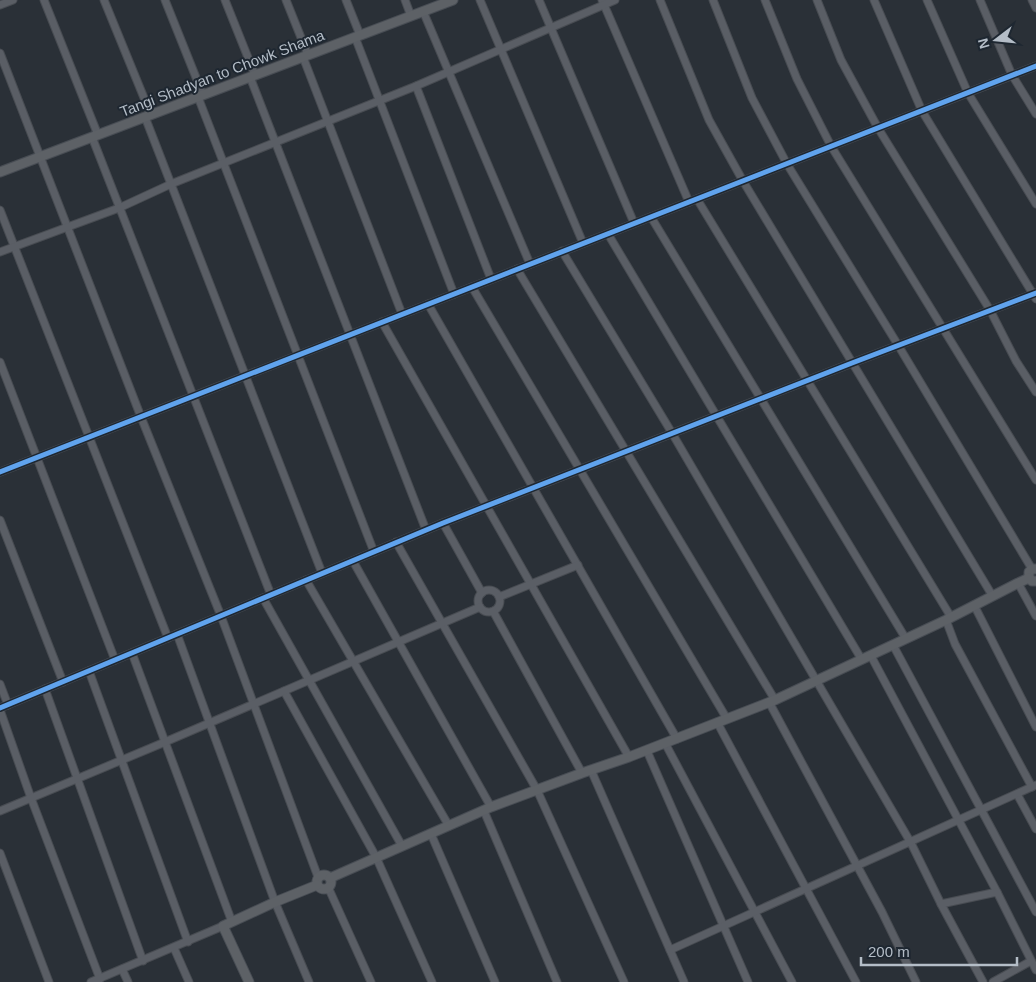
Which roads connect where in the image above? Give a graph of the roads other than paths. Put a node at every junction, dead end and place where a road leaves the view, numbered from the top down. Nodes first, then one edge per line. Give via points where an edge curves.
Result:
1 (13, 0) edge
2 (44, 0) edge
3 (104, 0) edge
4 (165, 0) edge
5 (225, 0) edge
6 (286, 0) edge
7 (346, 0) edge
8 (405, 0) edge
9 (453, 0) edge
10 (480, 0) edge
11 (540, 0) edge
12 (615, 0) edge
13 (660, 0) edge
14 (713, 0) edge
15 (765, 0) edge
16 (817, 0) edge
17 (874, 0) edge
18 (927, 0) edge
19 (980, 0) edge
20 (1032, 0) edge
21 (603, 2) edge
22 (0, 5) edge
23 (1036, 8) edge
24 (424, 12) junction
25 (411, 16) junction
26 (551, 27) junction
27 (358, 36) junction
28 (501, 50) junction
29 (0, 54) edge
30 (306, 56) junction
31 (1036, 66) edge
32 (449, 72) junction
33 (1012, 75) junction
34 (253, 76) junction
35 (416, 86) junction
36 (968, 93) junction
37 (201, 96) junction
38 (380, 100) junction
39 (922, 111) junction
40 (1036, 114) edge
41 (148, 116) junction
42 (327, 121) junction
43 (878, 128) junction
44 (95, 136) junction
45 (276, 143) junction
46 (831, 146) junction
47 (40, 157) junction
48 (223, 163) junction
49 (787, 164) junction
50 (0, 172) edge
51 (743, 181) junction
52 (170, 184) junction
53 (697, 199) junction
54 (689, 202) junction
55 (1036, 204) edge
56 (119, 208) junction
57 (0, 210) edge
58 (651, 217) junction
59 (634, 223) junction
60 (68, 228) junction
61 (608, 234) junction
62 (583, 243) junction
63 (15, 247) junction
64 (562, 251) junction
65 (0, 252) edge
66 (530, 264) junction
67 (517, 269) junction
68 (491, 279) junction
69 (472, 287) junction
70 (454, 294) junction
71 (1035, 295) edge
72 (428, 304) junction
73 (990, 310) junction
74 (402, 314) junction
75 (382, 322) junction
76 (943, 328) junction
77 (350, 335) junction
78 (898, 345) junction
79 (298, 355) junction
80 (0, 362) edge
81 (852, 363) junction
82 (245, 376) junction
83 (807, 380) junction
84 (1036, 392) edge
85 (193, 396) junction
86 (761, 398) junction
87 (717, 416) junction
88 (141, 417) junction
89 (672, 433) junction
90 (89, 437) junction
91 (626, 451) junction
92 (36, 458) junction
93 (580, 470) junction
94 (0, 472) edge
95 (1036, 480) edge
96 (533, 488) junction
97 (486, 506) junction
98 (0, 520) edge
99 (443, 523) junction
100 (426, 530) junction
101 (396, 542) junction
102 (374, 552) junction
103 (353, 560) junction
104 (578, 565) junction
105 (322, 573) junction
106 (1033, 574) edge
107 (306, 580) junction
108 (1018, 582) junction
109 (531, 584) junction
110 (482, 593) junction
111 (271, 594) junction
112 (992, 596) junction
113 (499, 597) junction
114 (263, 598) junction
115 (974, 605) junction
116 (480, 607) junction
117 (494, 611) junction
118 (221, 616) junction
119 (1036, 616) edge
120 (948, 619) junction
121 (443, 623) junction
122 (177, 634) junction
123 (168, 638) junction
124 (906, 639) junction
125 (398, 642) junction
126 (893, 645) junction
127 (132, 653) junction
128 (871, 656) junction
129 (115, 660) junction
130 (862, 660) junction
131 (353, 661) junction
132 (89, 671) junction
133 (309, 680) junction
134 (816, 681) junction
135 (63, 682) junction
136 (0, 684) edge
137 (45, 689) junction
138 (284, 691) junction
139 (772, 701) junction
140 (8, 704) junction
141 (255, 704) junction
142 (0, 709) edge
143 (727, 719) junction
144 (717, 722) junction
145 (210, 723) junction
146 (1036, 727) edge
147 (677, 738) junction
148 (166, 742) junction
149 (665, 743) junction
150 (646, 751) junction
151 (630, 757) junction
152 (122, 761) junction
153 (586, 771) junction
154 (78, 779) junction
155 (1034, 786) edge
156 (538, 790) junction
157 (1017, 794) junction
158 (31, 798) junction
159 (488, 809) junction
160 (981, 810) junction
161 (0, 812) edge
162 (960, 820) junction
163 (448, 826) junction
164 (1036, 828) edge
165 (431, 834) junction
166 (911, 843) junction
167 (402, 846) junction
168 (0, 853) edge
169 (376, 857) junction
170 (858, 866) junction
171 (318, 881) junction
172 (329, 883) junction
173 (806, 889) junction
174 (997, 892) junction
175 (275, 902) junction
176 (941, 904) junction
177 (755, 912) junction
178 (1036, 912) edge
179 (232, 922) junction
180 (223, 926) junction
181 (724, 926) junction
182 (188, 942) junction
183 (174, 948) junction
184 (670, 950) junction
185 (143, 961) junction
186 (1032, 961) junction
187 (122, 969) junction
188 (1036, 970) edge
189 (100, 979) junction
190 (49, 982) edge
191 (91, 982) edge
192 (128, 982) edge
193 (189, 982) edge
194 (249, 982) edge
195 (309, 982) edge
196 (371, 982) edge
197 (432, 982) edge
198 (495, 982) edge
199 (557, 982) edge
200 (624, 982) edge
201 (684, 982) edge
202 (748, 982) edge
203 (792, 982) edge
204 (856, 982) edge
205 (916, 982) edge
206 (983, 982) edge
207 (993, 982) edge

1 - 22 street
2 - 44 street
3 - 41 street
4 - 37 street
5 - 34 street
6 - 30 street
7 - 27 street
8 - 25 street
9 - 24 main road, Tangi Shadyan to Chowk Shama
10 - 28 street
11 - 26 street
12 - 21 street
13 - 51 street via 709,120
14 - 49 street via 752,98
15 - 46 street via 797,79
16 - 43 street via 841,60
17 - 39 street
18 - 36 street
19 - 33 street
20 - 23 street
21 - 26 street
21 - 54 street
24 - 25 main road, Tangi Shadyan to Chowk Shama
24 - 32 street
25 - 27 main road, Tangi Shadyan to Chowk Shama
26 - 28 street
26 - 59 street
27 - 30 main road, Tangi Shadyan to Chowk Shama
27 - 38 street
28 - 32 street
28 - 62 street
29 - 47 street
30 - 34 main road, Tangi Shadyan to Chowk Shama
30 - 42 street
31 - 33 street
32 - 35 street
32 - 66 street
33 - 36 street
33 - 40 street
34 - 37 main road, Tangi Shadyan to Chowk Shama
34 - 45 street
35 - 38 street
35 - 68 street
36 - 39 street
36 - 55 street
37 - 41 main road, Tangi Shadyan to Chowk Shama
37 - 48 street
38 - 42 street
38 - 70 street
39 - 43 street
39 - 71 street
41 - 44 main road, Tangi Shadyan to Chowk Shama
41 - 52 street
42 - 45 street
42 - 74 street
43 - 46 street
43 - 73 street
44 - 47 main road, Tangi Shadyan to Chowk Shama
44 - 56 street
45 - 48 street
45 - 77 street
46 - 49 street
46 - 76 street
47 - 50 main road, Tangi Shadyan to Chowk Shama
47 - 60 street
48 - 52 street
48 - 79 street
49 - 51 street
49 - 78 street
51 - 53 street
51 - 81 street
52 - 56 street
52 - 82 street
53 - 54 street
53 - 83 street
54 - 58 street
56 - 60 street
56 - 85 street
57 - 63 street
58 - 59 street
58 - 86 street
59 - 61 street
60 - 63 street
60 - 88 street
61 - 62 street
61 - 87 street
62 - 64 street
63 - 65 street
63 - 90 street
64 - 66 street
64 - 89 street
66 - 67 street
67 - 68 street
67 - 91 street
68 - 69 street
69 - 70 street
69 - 93 street
70 - 72 street
71 - 73 street
72 - 74 street
72 - 96 street
73 - 76 street
73 - 84 street
74 - 75 street
75 - 77 street
75 - 97 street
76 - 78 street
76 - 95 street
77 - 79 street
77 - 100 street
78 - 81 street
78 - 106 street
79 - 82 street
79 - 102 street
80 - 92 street
81 - 83 street
81 - 112 street
82 - 85 street
82 - 105 street
83 - 86 street
83 - 120 street
85 - 88 street
85 - 111 street
86 - 87 street
86 - 124 street
87 - 89 street
87 - 130 street
88 - 90 street
88 - 118 street
89 - 91 street
89 - 134 street
90 - 92 street
90 - 123 street
91 - 93 street
91 - 139 street
92 - 94 street
92 - 129 street
93 - 96 street
93 - 143 street
96 - 97 street
96 - 104 street
97 - 99 street
97 - 109 street
98 - 135 street
99 - 100 street
99 - 110 street
100 - 101 street
101 - 102 street
101 - 121 street
102 - 103 street
103 - 105 street
103 - 125 street
104 - 109 street
104 - 147 street
105 - 107 street
106 - 108 main road
107 - 111 street
107 - 131 street
108 - 112 main road
108 - 119 street
109 - 113 street
109 - 151 street
110 - 113 street via 490,590
110 - 116 street via 478,599
111 - 114 street
112 - 115 main road
113 - 117 street via 499,605
114 - 118 street
114 - 133 street
115 - 120 main road
115 - 146 street
116 - 117 street via 486,612
116 - 121 street
117 - 153 street
118 - 122 street
118 - 141 street
120 - 124 main road
120 - 155 street via 956,644 997,724
121 - 125 street
121 - 156 street
122 - 123 street
122 - 145 street
123 - 127 street
124 - 126 main road
125 - 131 street
125 - 159 street
126 - 128 main road
126 - 160 street
127 - 129 street
127 - 148 street
128 - 130 main road
128 - 162 street
129 - 132 street
130 - 134 main road
131 - 133 street
131 - 163 street
132 - 135 street
132 - 152 street
133 - 138 street
133 - 167 street
134 - 139 main road
134 - 166 street
135 - 137 street
136 - 140 street
137 - 140 street
137 - 154 street
138 - 141 street
138 - 169 street
139 - 143 main road
139 - 170 street via 808,776
140 - 142 street
141 - 145 street
141 - 171 street
142 - 158 street
143 - 144 main road
144 - 147 main road
144 - 173 street
145 - 148 street
145 - 175 street
147 - 149 main road
148 - 152 street
148 - 179 street
149 - 150 main road
149 - 177 street
150 - 151 main road
150 - 181 street
151 - 153 main road
152 - 154 street
152 - 182 street
153 - 156 main road
153 - 184 street
154 - 158 street
154 - 185 street
155 - 157 street
156 - 159 main road
156 - 200 street
157 - 160 street
157 - 164 street
158 - 161 street
158 - 189 street
159 - 163 main road
159 - 199 street
160 - 162 street
160 - 178 street
162 - 166 street
162 - 174 street
163 - 165 main road
165 - 167 main road
165 - 198 street
166 - 170 street
166 - 176 street
167 - 169 main road
168 - 190 street
169 - 172 main road
169 - 197 street
170 - 173 street
170 - 205 street
171 - 172 main road via 321,889
171 - 172 main road via 322,874
171 - 175 main road
172 - 196 street
173 - 177 street
173 - 204 street
174 - 176 street
174 - 186 street
175 - 179 main road
175 - 195 street
176 - 206 street
177 - 181 street
177 - 203 street
179 - 180 main road
180 - 182 street
180 - 194 main road
181 - 184 street
181 - 202 street
182 - 183 street
183 - 185 street
183 - 193 street
184 - 201 street
185 - 187 street
186 - 188 street
186 - 207 street
187 - 189 street
187 - 192 street
189 - 191 street

